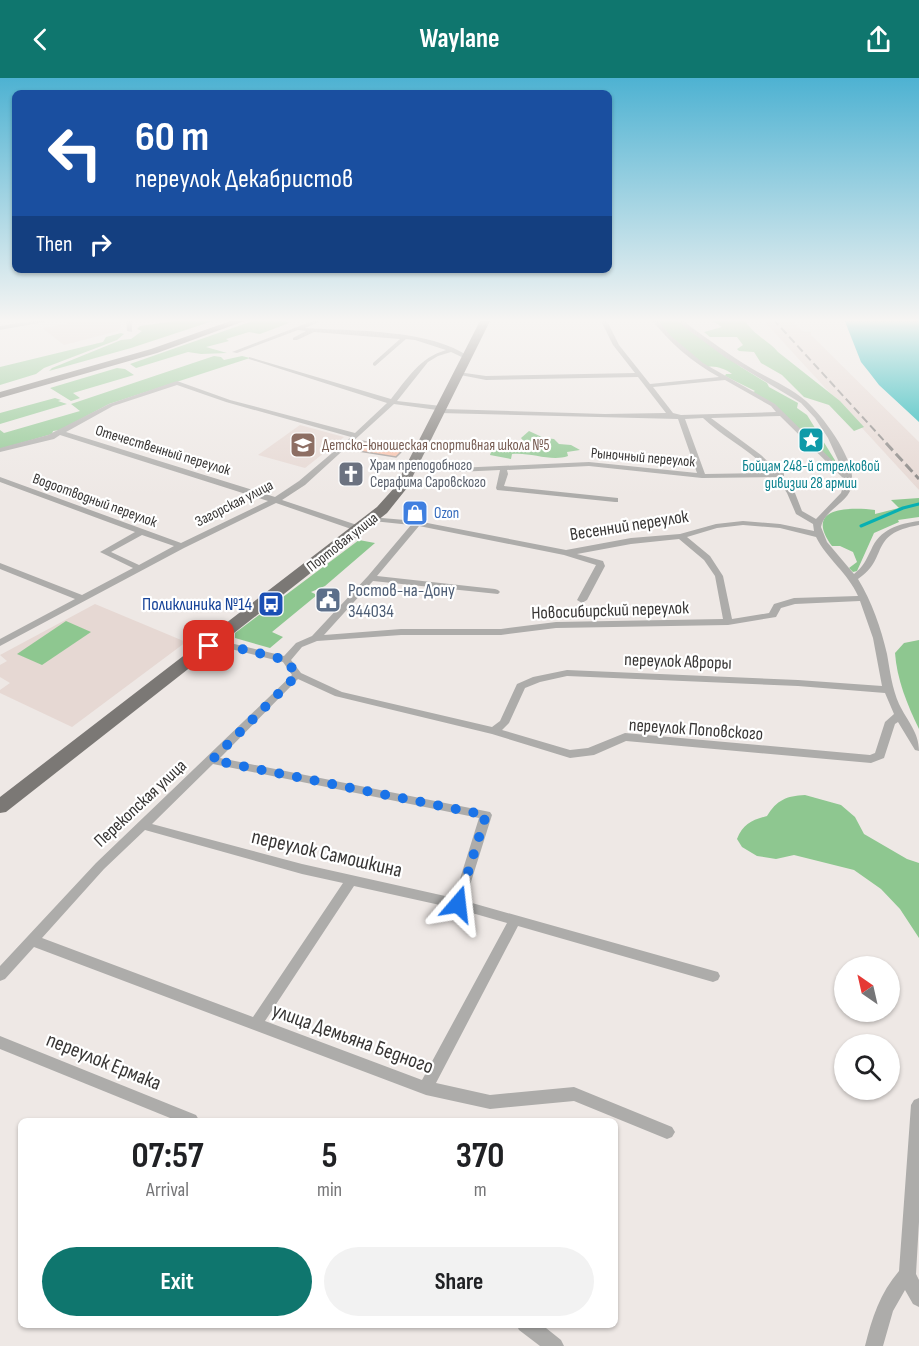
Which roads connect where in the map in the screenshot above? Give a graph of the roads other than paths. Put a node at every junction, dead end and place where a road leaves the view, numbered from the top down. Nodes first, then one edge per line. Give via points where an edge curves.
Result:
1 (39, 378) edge
2 (59, 378) edge
3 (316, 378) edge
4 (412, 378) edge
5 (456, 378) edge
6 (641, 378) edge
7 (724, 378) edge
8 (726, 378) edge
9 (762, 378) edge
10 (647, 386) junction
11 (0, 389) edge
12 (0, 395) edge
13 (392, 402) junction
14 (440, 409) junction
15 (783, 414) junction
16 (671, 415) junction
17 (705, 416) junction
18 (681, 417) junction
19 (61, 433) junction
20 (356, 436) junction
21 (0, 450) edge
22 (412, 467) junction
23 (502, 468) junction
24 (781, 475) junction
25 (702, 476) junction
26 (0, 479) edge
27 (849, 480) junction
28 (276, 500) junction
29 (615, 500) dead end
30 (373, 519) junction
31 (417, 523) junction
32 (817, 523) junction
33 (919, 523) edge
34 (360, 529) junction
35 (141, 531) junction
36 (819, 535) junction
37 (681, 536) junction
38 (181, 546) junction
39 (566, 553) junction
40 (0, 566) edge
41 (139, 568) junction
42 (371, 578) junction
43 (854, 578) junction
44 (495, 592) dead end
45 (864, 598) junction
46 (83, 600) junction
47 (582, 600) dead end
48 (728, 622) junction
49 (315, 638) junction
50 (214, 642) junction
51 (0, 643) edge
52 (286, 660) junction
53 (297, 675) junction
54 (888, 690) junction
55 (899, 716) junction
56 (494, 731) junction
57 (919, 747) edge
58 (212, 760) junction
59 (0, 807) edge
60 (141, 825) junction
61 (352, 879) junction
62 (458, 904) junction
63 (515, 920) junction
64 (31, 940) junction
65 (0, 975) edge
66 (713, 976) dead end
67 (255, 1025) junction
68 (0, 1042) edge
69 (426, 1088) junction
70 (919, 1105) edge
71 (186, 1118) edge
72 (667, 1132) dead end
73 (907, 1275) junction
74 (919, 1298) edge
75 (530, 1328) edge
76 (555, 1346) edge
77 (874, 1346) edge

1 - 11 main road
2 - 12 main road
3 - 13 street
4 - 13 street, Загорская улица
5 - 14 main road, Портовая улица
6 - 10 street
7 - 10 street
8 - 15 street
9 - 27 street via 802,401 837,449
10 - 16 street
13 - 14 street
13 - 20 street, Загорская улица
14 - 16 street
14 - 22 main road, Портовая улица
15 - 17 street
15 - 27 street
16 - 18 street
17 - 18 street
17 - 24 street
18 - 25 street
19 - 20 street via 111,405 177,383
19 - 21 street
19 - 28 street, Отечественный переулок
20 - 28 street, Загорская улица
22 - 23 street, Рыночный переулок
22 - 30 main road, Портовая улица via 401,488
23 - 25 street, Рыночный переулок via 589,464
23 - 29 street via 500,488
24 - 25 street, Рыночный переулок
24 - 32 street via 799,512
26 - 35 street, Водоотводный переулок
27 - 32 street via 842,497
28 - 34 street, Отечественный переулок
28 - 38 street, Загорская улица
30 - 31 street, Весенний переулок
30 - 34 main road, Портовая улица
31 - 39 street, Весенний переулок
31 - 42 street
32 - 36 street
33 - 43 street via 885,535 870,566
34 - 50 main road, Портовая улица
35 - 38 street, Водоотводный переулок
35 - 41 street via 104,552
36 - 37 street, Весенний переулок via 743,523
36 - 43 street
37 - 39 street, Весенний переулок
37 - 48 street via 707,558 718,576
38 - 41 street, Загорская улица
39 - 47 street via 600,562
40 - 46 street
41 - 46 street, Загорская улица
42 - 44 street
42 - 49 street
43 - 45 street
45 - 48 street, Новосибирский переулок via 794,601 777,606 773,615
45 - 54 street via 880,644
46 - 51 street, Загорская улица
48 - 49 street, Новосибирский переулок via 556,625 501,632 392,632
49 - 52 street via 299,645
50 - 52 street
50 - 59 main road, Портовая улица
52 - 53 street
53 - 56 street, переулок Поповского via 339,694
53 - 58 street, Перекопская улица
54 - 55 street
54 - 56 street, переулок Авроры via 567,673 521,686 504,723
55 - 56 street, переулок Поповского via 890,722 880,755 871,759 626,737 590,752 570,754
55 - 57 street
58 - 60 street, Перекопская улица
58 - 62 street via 486,815
60 - 61 street, переулок Самошкина
60 - 64 street, Перекопская улица
61 - 62 street, переулок Самошкина
61 - 67 street
62 - 63 street, переулок Самошкина
63 - 66 street, переулок Самошкина
63 - 69 street
64 - 65 street, Перекопская улица
64 - 67 street, улица Демьяна Бедного
67 - 69 street, улица Демьяна Бедного
68 - 71 street, переулок Ермака
69 - 72 street, улица Демьяна Бедного via 490,1102 574,1094
70 - 73 street
73 - 74 street
73 - 77 street via 891,1292
75 - 76 street

